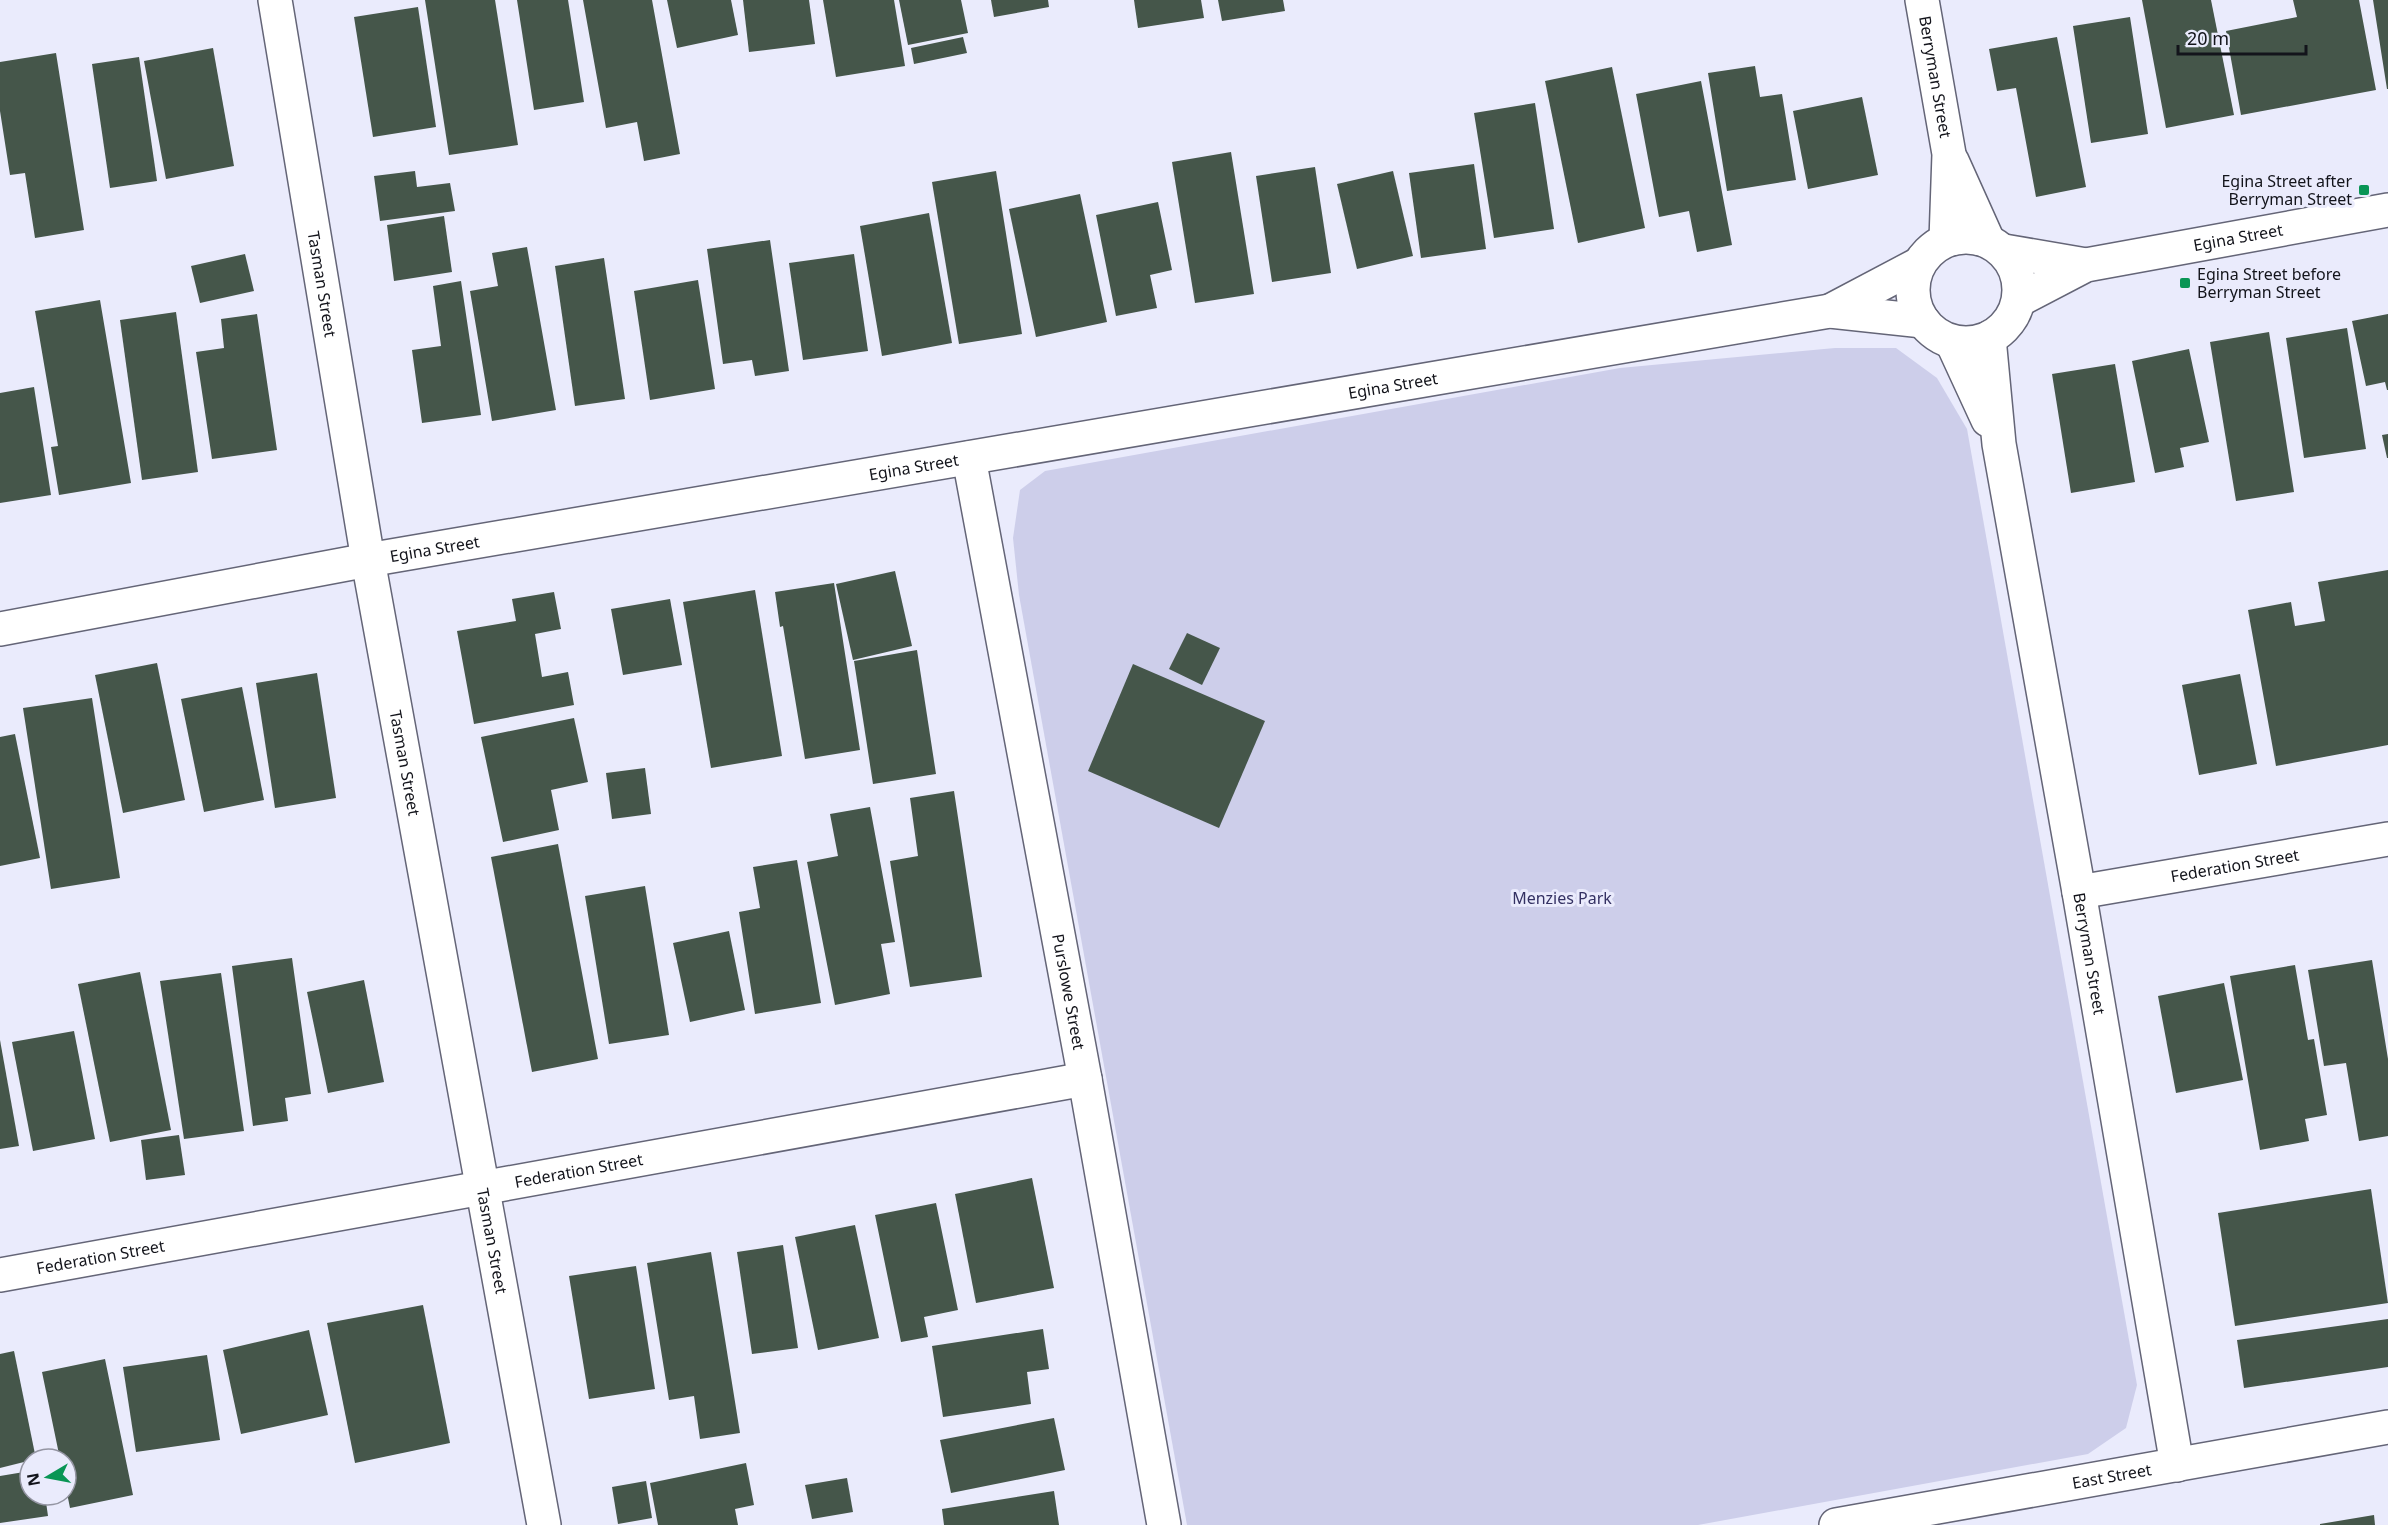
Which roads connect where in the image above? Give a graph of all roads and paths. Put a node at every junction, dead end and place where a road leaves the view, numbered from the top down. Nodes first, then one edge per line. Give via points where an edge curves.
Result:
1 (274, 0) edge
2 (1922, 0) edge
3 (1949, 154) junction
4 (2388, 210) edge
5 (1947, 240) junction
6 (1996, 246) junction
7 (1919, 264) junction
8 (2086, 265) junction
9 (2019, 300) junction
10 (1830, 311) junction
11 (1923, 321) junction
12 (1989, 338) junction
13 (1952, 342) junction
14 (1999, 444) junction
15 (969, 458) junction
16 (368, 560) junction
17 (0, 629) edge
18 (2388, 838) edge
19 (2079, 892) junction
20 (1085, 1080) junction
21 (481, 1188) junction
22 (0, 1275) edge
23 (2388, 1427) edge
24 (2177, 1464) junction
25 (544, 1525) edge
26 (1164, 1525) edge
27 (1836, 1525) edge

1 - 16 street, Tasman Street
2 - 3 street, Berryman Street
3 - 5 street, Berryman Street
3 - 6 street, Berryman Street
4 - 8 street, Egina Street
5 - 6 street via 1960,236
5 - 7 street
6 - 8 street, Egina Street
6 - 9 street, Berryman Street via 2014,266
7 - 10 street, Egina Street
7 - 11 street via 1913,293
8 - 9 street, Egina Street
9 - 12 street via 2003,329
10 - 11 street, Egina Street
10 - 15 street, Egina Street
11 - 13 street
12 - 13 street via 1971,343
12 - 14 street, Berryman Street
13 - 14 street, Berryman Street
14 - 19 street, Berryman Street
15 - 16 street, Egina Street
15 - 20 street, Purslowe Street
16 - 17 street, Egina Street
16 - 21 street, Tasman Street
18 - 19 street, Federation Street
19 - 24 street, Berryman Street
20 - 21 street, Federation Street
20 - 26 street, Purslowe Street
21 - 22 street, Federation Street
21 - 25 street, Tasman Street
23 - 24 street, East Street
24 - 27 street, East Street

